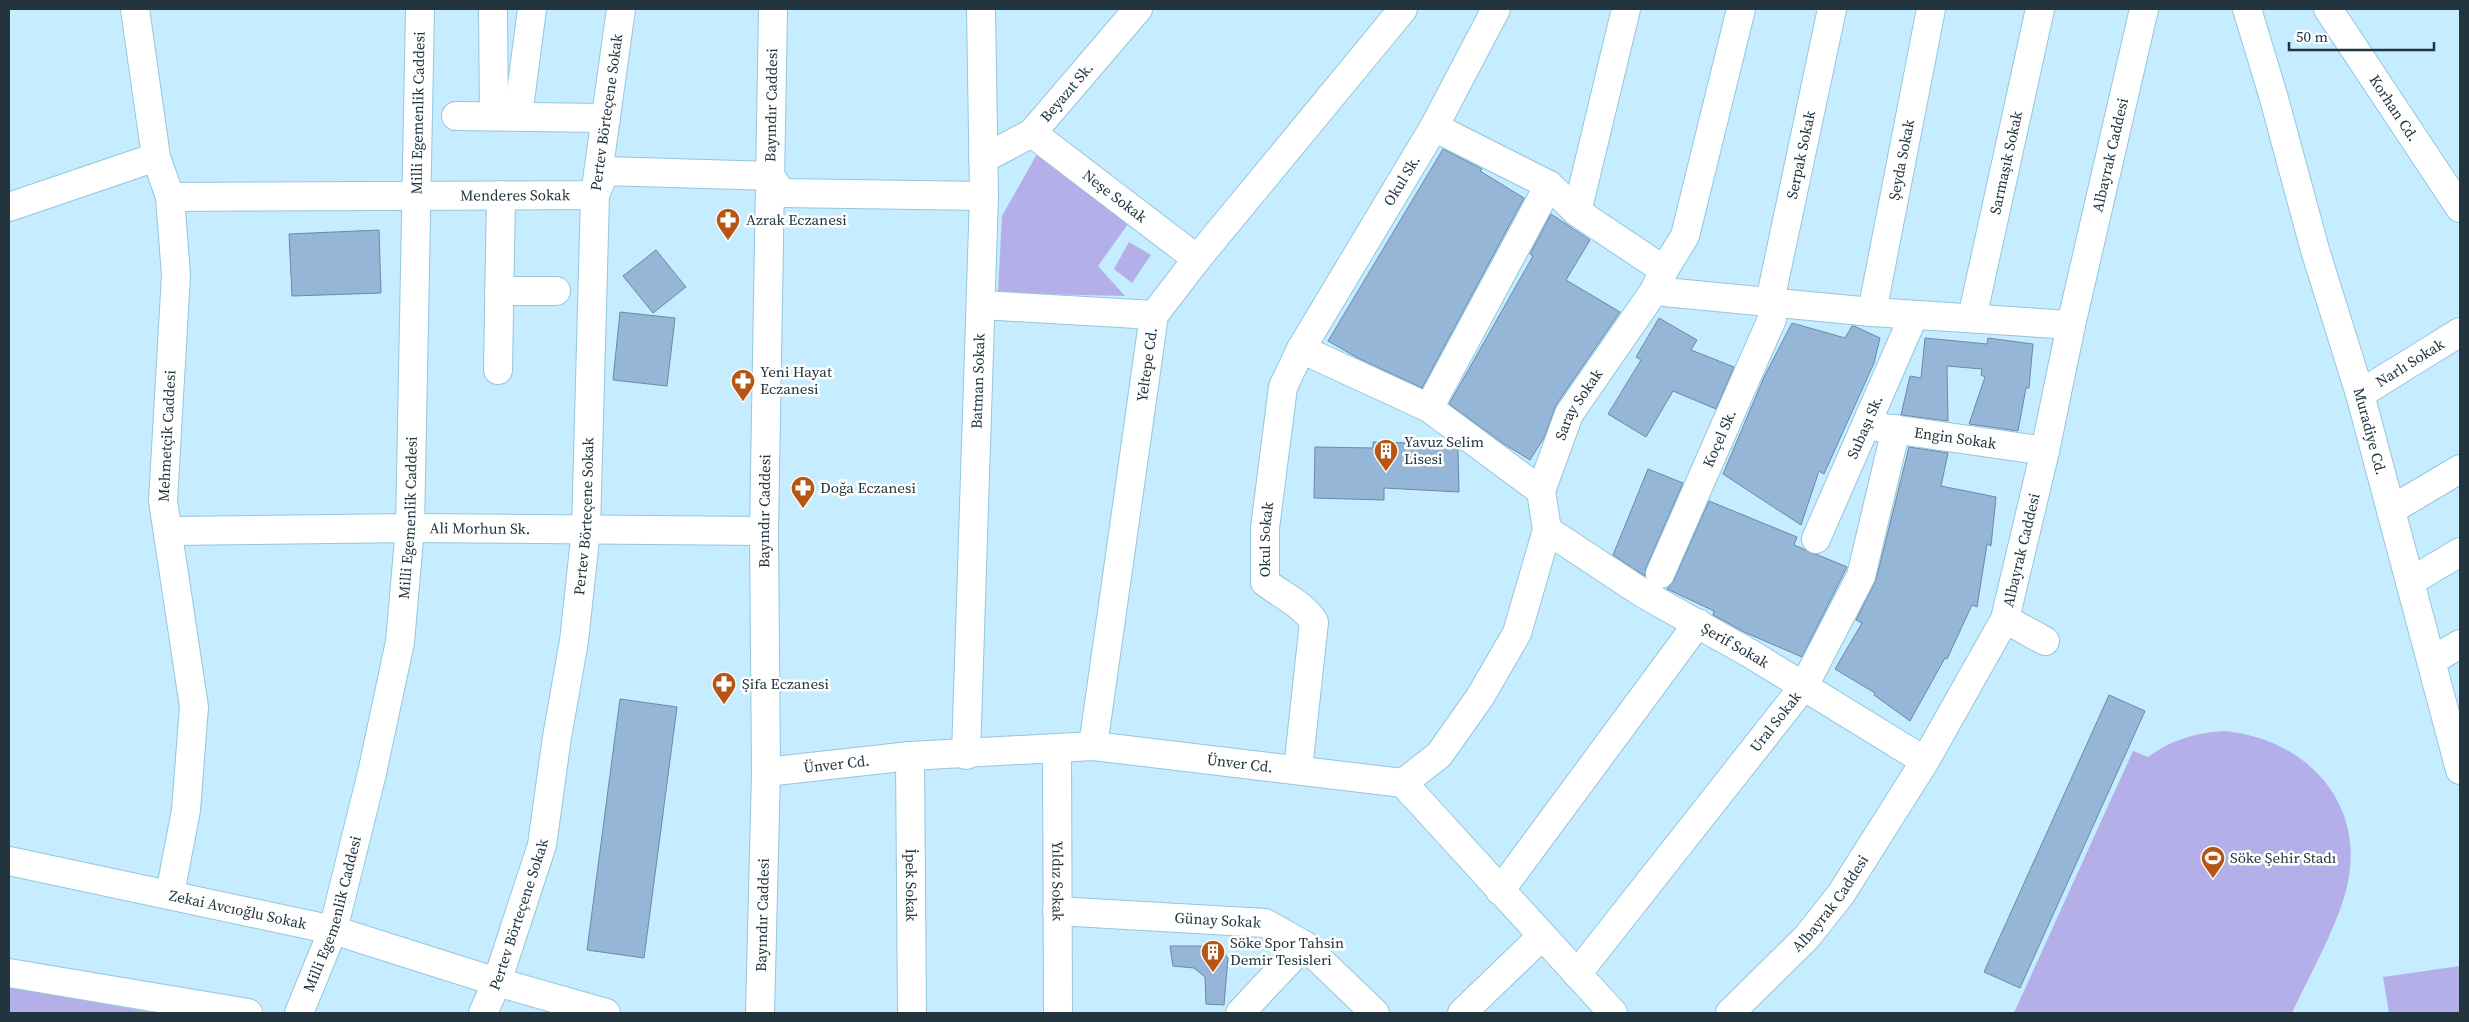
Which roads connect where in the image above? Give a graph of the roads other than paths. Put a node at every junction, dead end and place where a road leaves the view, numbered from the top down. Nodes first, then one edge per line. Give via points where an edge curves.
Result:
1 (135, 9) edge
2 (420, 9) edge
3 (493, 9) edge
4 (532, 9) edge
5 (621, 9) edge
6 (773, 9) edge
7 (981, 9) edge
8 (1138, 9) edge
9 (1496, 9) edge
10 (1626, 9) edge
11 (1741, 9) edge
12 (1832, 9) edge
13 (1931, 9) edge
14 (2040, 9) edge
15 (2144, 9) edge
16 (2247, 9) edge
17 (2267, 9) edge
18 (2328, 9) edge
19 (1396, 11) edge
20 (2273, 95) junction
21 (456, 116) dead end
22 (506, 116) junction
23 (606, 118) junction
24 (1434, 127) junction
25 (1032, 133) junction
26 (156, 157) junction
27 (983, 159) junction
28 (770, 176) junction
29 (1549, 185) junction
30 (416, 195) junction
31 (501, 195) junction
32 (595, 195) junction
33 (984, 196) junction
34 (170, 197) junction
35 (9, 206) edge
36 (2460, 208) edge
37 (1578, 212) junction
38 (1197, 259) junction
39 (1659, 281) junction
40 (499, 290) junction
41 (556, 292) dead end
42 (1770, 301) junction
43 (981, 305) junction
44 (1872, 312) junction
45 (1154, 315) junction
46 (1914, 315) junction
47 (1972, 318) junction
48 (2071, 325) junction
49 (2460, 332) edge
50 (1301, 349) junction
51 (498, 370) dead end
52 (2360, 394) junction
53 (1429, 408) junction
54 (1864, 425) junction
55 (1896, 429) junction
56 (2046, 451) junction
57 (2460, 469) edge
58 (1541, 491) junction
59 (2391, 510) junction
60 (410, 528) junction
61 (168, 530) junction
62 (586, 530) junction
63 (764, 530) junction
64 (1547, 530) junction
65 (1816, 539) dead end
66 (2460, 552) edge
67 (1660, 574) dead end
68 (2410, 582) junction
69 (2005, 619) junction
70 (1698, 623) junction
71 (2045, 641) dead end
72 (2460, 644) edge
73 (2431, 661) junction
74 (1804, 686) junction
75 (1093, 746) junction
76 (1056, 749) junction
77 (966, 755) junction
78 (910, 756) junction
79 (1925, 760) junction
80 (1298, 769) junction
81 (2460, 770) edge
82 (766, 772) junction
83 (1403, 783) junction
84 (9, 861) edge
85 (1500, 890) junction
86 (170, 894) junction
87 (1057, 911) junction
88 (333, 930) junction
89 (1541, 936) junction
90 (1304, 945) junction
91 (9, 973) edge
92 (1577, 974) junction
93 (497, 982) junction
94 (248, 1013) edge
95 (300, 1013) edge
96 (483, 1013) edge
97 (606, 1013) edge
98 (760, 1013) edge
99 (912, 1013) edge
100 (1058, 1013) edge
101 (1240, 1013) edge
102 (1375, 1013) edge
103 (1462, 1013) edge
104 (1613, 1013) edge
105 (1730, 1013) edge

1 - 26 street, Mehmetçik Caddesi
2 - 30 street, Milli Egemenlik Caddesi
3 - 22 street
4 - 22 street
5 - 23 street, Pertev Börteçene Sokak
6 - 28 street, Bayındır Caddesi
7 - 27 street, Batman Sokak
8 - 25 street, Beyazıt Sk.
9 - 24 street, Okul Sk.
10 - 37 street
11 - 39 street, Saray Sokak via 1685,236
12 - 42 street, Serpak Sokak
13 - 44 street, Şeyda Sokak
14 - 47 street, Sarmaşık Sokak
15 - 48 street, Albayrak Caddesi
16 - 20 street, Muradiye Cd.
17 - 20 street, Muradiye Cd.
18 - 36 street, Korhan Cd.
19 - 38 street, Yeltepe Cd.
20 - 52 street, Muradiye Cd. via 2315,250
21 - 22 street
22 - 23 street
23 - 32 street, Pertev Börteçene Sokak
24 - 29 street
24 - 50 street, Okul Sk.
25 - 27 street, Beyazıt Sk.
25 - 38 street, Neşe Sokak
26 - 34 street, Mehmetçik Caddesi
26 - 35 street
27 - 33 street, Batman Sokak
28 - 32 street via 605,170
28 - 33 street via 782,193
28 - 63 street, Bayındır Caddesi
29 - 37 street
29 - 53 street
30 - 31 street, Menderes Sokak
30 - 34 street, Menderes Sokak
30 - 60 street, Milli Egemenlik Caddesi
31 - 32 street, Menderes Sokak
31 - 40 street
32 - 62 street, Pertev Börteçene Sokak
33 - 43 street, Batman Sokak
34 - 61 street, Mehmetçik Caddesi via 176,275 163,501
37 - 39 street
38 - 45 street, Yeltepe Cd.
39 - 42 street
39 - 58 street, Saray Sokak via 1569,414
40 - 41 street
40 - 51 street
42 - 44 street
42 - 67 street, Koçel Sk. via 1772,320
43 - 45 street
43 - 77 street, Batman Sokak
44 - 46 street
45 - 75 street, Yeltepe Cd.
46 - 47 street
46 - 54 street, Subaşı Sk.
47 - 48 street
48 - 56 street, Albayrak Caddesi
49 - 52 street, Narlı Sokak
50 - 53 street
50 - 80 street, Okul Sokak via 1283,387 1265,528 1265,582 1307,610 1314,622
52 - 59 street, Muradiye Cd.
53 - 58 street
54 - 55 street, Engin Sokak
54 - 65 street, Subaşı Sk.
55 - 56 street, Engin Sokak
55 - 74 street, Ural Sokak via 1861,576
56 - 69 street, Albayrak Caddesi
57 - 59 street
58 - 64 street, Saray Sokak
59 - 68 street, Muradiye Cd.
60 - 61 street, Ali Morhun Sk.
60 - 62 street, Ali Morhun Sk.
60 - 88 street, Milli Egemenlik Caddesi via 400,642
61 - 86 street, Mehmetçik Caddesi via 194,707 186,810
62 - 63 street, Ali Morhun Sk.
62 - 93 street, Pertev Börteçene Sokak via 574,641 542,846
63 - 82 street, Bayındır Caddesi
64 - 70 street, Şerif Sokak via 1644,594
64 - 83 street, Saray Sokak via 1517,634 1480,698 1440,755
66 - 68 street
68 - 73 street, Muradiye Cd.
69 - 71 street
69 - 79 street, Albayrak Caddesi
70 - 74 street, Şerif Sokak
70 - 85 street
72 - 73 street
73 - 81 street, Muradiye Cd.
74 - 79 street, Şerif Sokak
74 - 92 street, Ural Sokak
75 - 76 street, Ünver Cd.
75 - 80 street, Ünver Cd.
76 - 77 street, Ünver Cd.
76 - 87 street, Yıldız Sokak
77 - 78 street, Ünver Cd.
78 - 82 street, Ünver Cd.
78 - 99 street, İpek Sokak
79 - 105 street, Albayrak Caddesi via 1841,894 1807,937
80 - 83 street, Ünver Cd.
82 - 98 street, Bayındır Caddesi
83 - 85 street
84 - 86 street, Zekai Avcıoğlu Sokak
85 - 89 street
86 - 88 street, Zekai Avcıoğlu Sokak
87 - 90 street, Günay Sokak via 1265,923
87 - 100 street, Yıldız Sokak
88 - 93 street, Zekai Avcıoğlu Sokak
88 - 95 street, Milli Egemenlik Caddesi
89 - 92 street
89 - 103 street
90 - 101 street
90 - 102 street, Günay Sokak
91 - 94 street
92 - 104 street
93 - 96 street, Pertev Börteçene Sokak
93 - 97 street, Zekai Avcıoğlu Sokak

